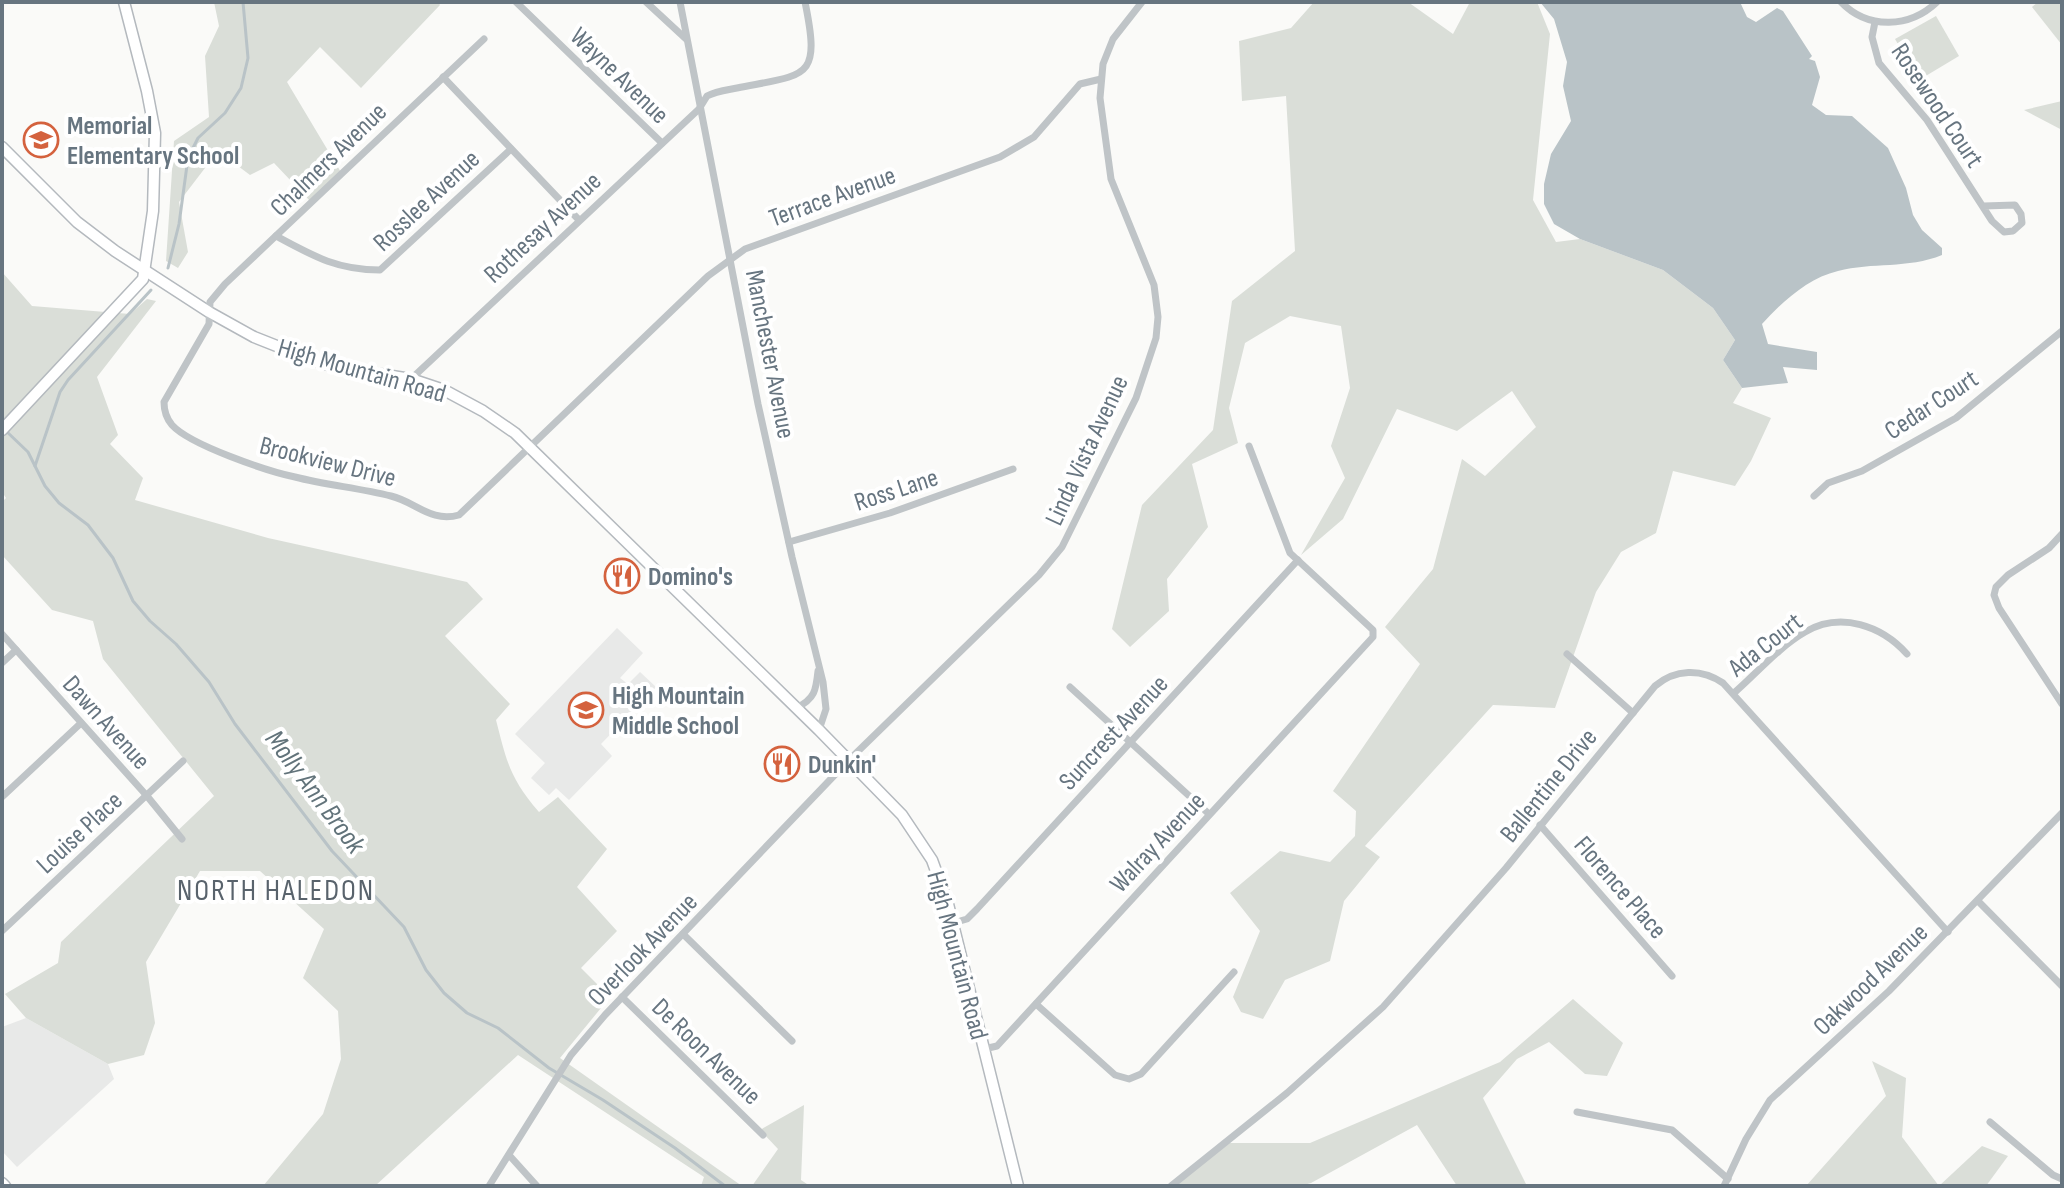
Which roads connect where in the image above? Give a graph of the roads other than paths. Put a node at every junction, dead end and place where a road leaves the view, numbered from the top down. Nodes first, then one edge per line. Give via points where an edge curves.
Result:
1 (124, 2) edge
2 (516, 2) edge
3 (646, 2) edge
4 (680, 2) edge
5 (805, 2) edge
6 (1841, 2) edge
7 (1937, 2) edge
8 (1137, 4) edge
9 (1875, 22) junction
10 (484, 39) dead end
11 (688, 41) junction
12 (443, 77) junction
13 (1101, 79) junction
14 (701, 105) junction
15 (662, 143) junction
16 (2, 147) edge
17 (511, 149) junction
18 (1984, 206) junction
19 (579, 220) junction
20 (276, 236) junction
21 (731, 257) junction
22 (145, 270) junction
23 (209, 312) junction
24 (2062, 331) edge
25 (411, 379) junction
26 (2, 430) edge
27 (1249, 446) dead end
28 (530, 447) junction
29 (1013, 469) dead end
30 (1814, 496) dead end
31 (2062, 534) edge
32 (789, 542) junction
33 (1298, 560) junction
34 (2, 634) edge
35 (16, 650) junction
36 (1567, 654) dead end
37 (1907, 654) dead end
38 (2, 663) edge
39 (818, 664) junction
40 (1070, 687) dead end
41 (1734, 693) junction
42 (2062, 704) edge
43 (796, 708) junction
44 (1633, 713) junction
45 (81, 723) junction
46 (819, 730) junction
47 (1131, 742) junction
48 (849, 760) junction
49 (183, 761) dead end
50 (147, 796) junction
51 (2, 797) edge
52 (2062, 813) edge
53 (1209, 814) junction
54 (1540, 825) junction
55 (182, 839) dead end
56 (1978, 901) junction
57 (953, 923) junction
58 (2, 931) edge
59 (1948, 932) junction
60 (683, 934) junction
61 (1234, 972) dead end
62 (1672, 976) dead end
63 (2062, 986) edge
64 (622, 997) junction
65 (1036, 1004) junction
66 (792, 1041) dead end
67 (984, 1049) junction
68 (1577, 1112) dead end
69 (1990, 1122) dead end
70 (763, 1135) dead end
71 (509, 1155) junction
72 (2062, 1179) edge
73 (1726, 1182) edge
74 (489, 1186) edge
75 (537, 1186) edge
76 (1018, 1186) edge
77 (1171, 1186) edge

1 - 22 street via 155,133
2 - 15 street, Wayne Avenue
3 - 11 street
4 - 11 street, Manchester Avenue
5 - 14 street, Rothesay Avenue via 813,41 806,67 789,77 712,93
6 - 9 street
7 - 9 street via 1907,20
8 - 13 street via 1113,39
9 - 18 street, Rosewood Court via 1872,37 1879,63 1927,120
10 - 12 street, Chalmers Avenue
11 - 14 street, Manchester Avenue
12 - 17 street
12 - 20 street, Chalmers Avenue
13 - 21 street, Terrace Avenue via 1080,84 1034,137 1000,157
13 - 48 street, Linda Vista Avenue via 1111,179 1155,293 1158,317 1136,398 1056,558
14 - 15 street, Rothesay Avenue
14 - 21 street, Manchester Avenue
15 - 19 street, Rothesay Avenue
16 - 22 street, High Mountain Road via 77,222
17 - 19 street
17 - 20 street, Rosslee Avenue via 380,270 326,263
18 - 18 street, Rosewood Court via 2004,232 2022,223 2015,205
19 - 25 street, Rothesay Avenue
20 - 23 street, Chalmers Avenue via 225,284 210,302
21 - 28 street, Terrace Avenue
21 - 32 street, Manchester Avenue
22 - 23 street, High Mountain Road
22 - 26 street via 139,286
23 - 25 street, High Mountain Road via 312,360
23 - 28 street, Brookview Drive via 209,324 164,409 174,427 227,454 297,478 398,498 441,518 464,512
24 - 30 street, Cedar Court via 1956,418 1862,471 1828,483
25 - 28 street, High Mountain Road via 465,400
27 - 33 street via 1290,553
28 - 43 street, High Mountain Road
29 - 32 street, Ross Lane
31 - 42 street via 2008,575 1994,595
32 - 39 street, Manchester Avenue
33 - 47 street, Suncrest Avenue
33 - 53 street, Walray Avenue via 1373,630 1373,637
34 - 35 street, Dawn Avenue
35 - 38 street
35 - 45 street, Dawn Avenue
36 - 44 street
37 - 41 street, Ada Court via 1875,628 1823,625 1796,638
39 - 43 street, Manchester Avenue via 815,694
39 - 46 street, Manchester Avenue via 826,696
40 - 47 street
41 - 44 street, Ballentine Drive via 1712,676 1679,673 1655,686
41 - 59 street, Ballentine Drive
43 - 46 street, High Mountain Road
44 - 54 street, Ballentine Drive
45 - 50 street, Dawn Avenue
45 - 51 street
46 - 48 street, High Mountain Road
47 - 53 street
47 - 57 street, Suncrest Avenue via 967,919
48 - 57 street, High Mountain Road via 913,829 939,874
48 - 60 street, Overlook Avenue
49 - 50 street, Louise Place
50 - 55 street, Dawn Avenue
50 - 58 street, Louise Place
52 - 56 street, Oakwood Avenue
53 - 65 street, Walray Avenue
54 - 62 street, Florence Place
54 - 77 street, Ballentine Drive via 1382,1008
56 - 59 street, Oakwood Avenue
56 - 63 street
57 - 67 street, High Mountain Road
59 - 73 street, Oakwood Avenue via 1770,1100
60 - 64 street, Overlook Avenue
60 - 66 street
61 - 65 street via 1141,1074 1129,1079 1115,1075
64 - 70 street, De Roon Avenue
64 - 71 street, Overlook Avenue via 563,1067
65 - 67 street, Walray Avenue via 997,1046
67 - 76 street, High Mountain Road
68 - 73 street via 1672,1130
69 - 72 street
71 - 74 street, Overlook Avenue
71 - 75 street

